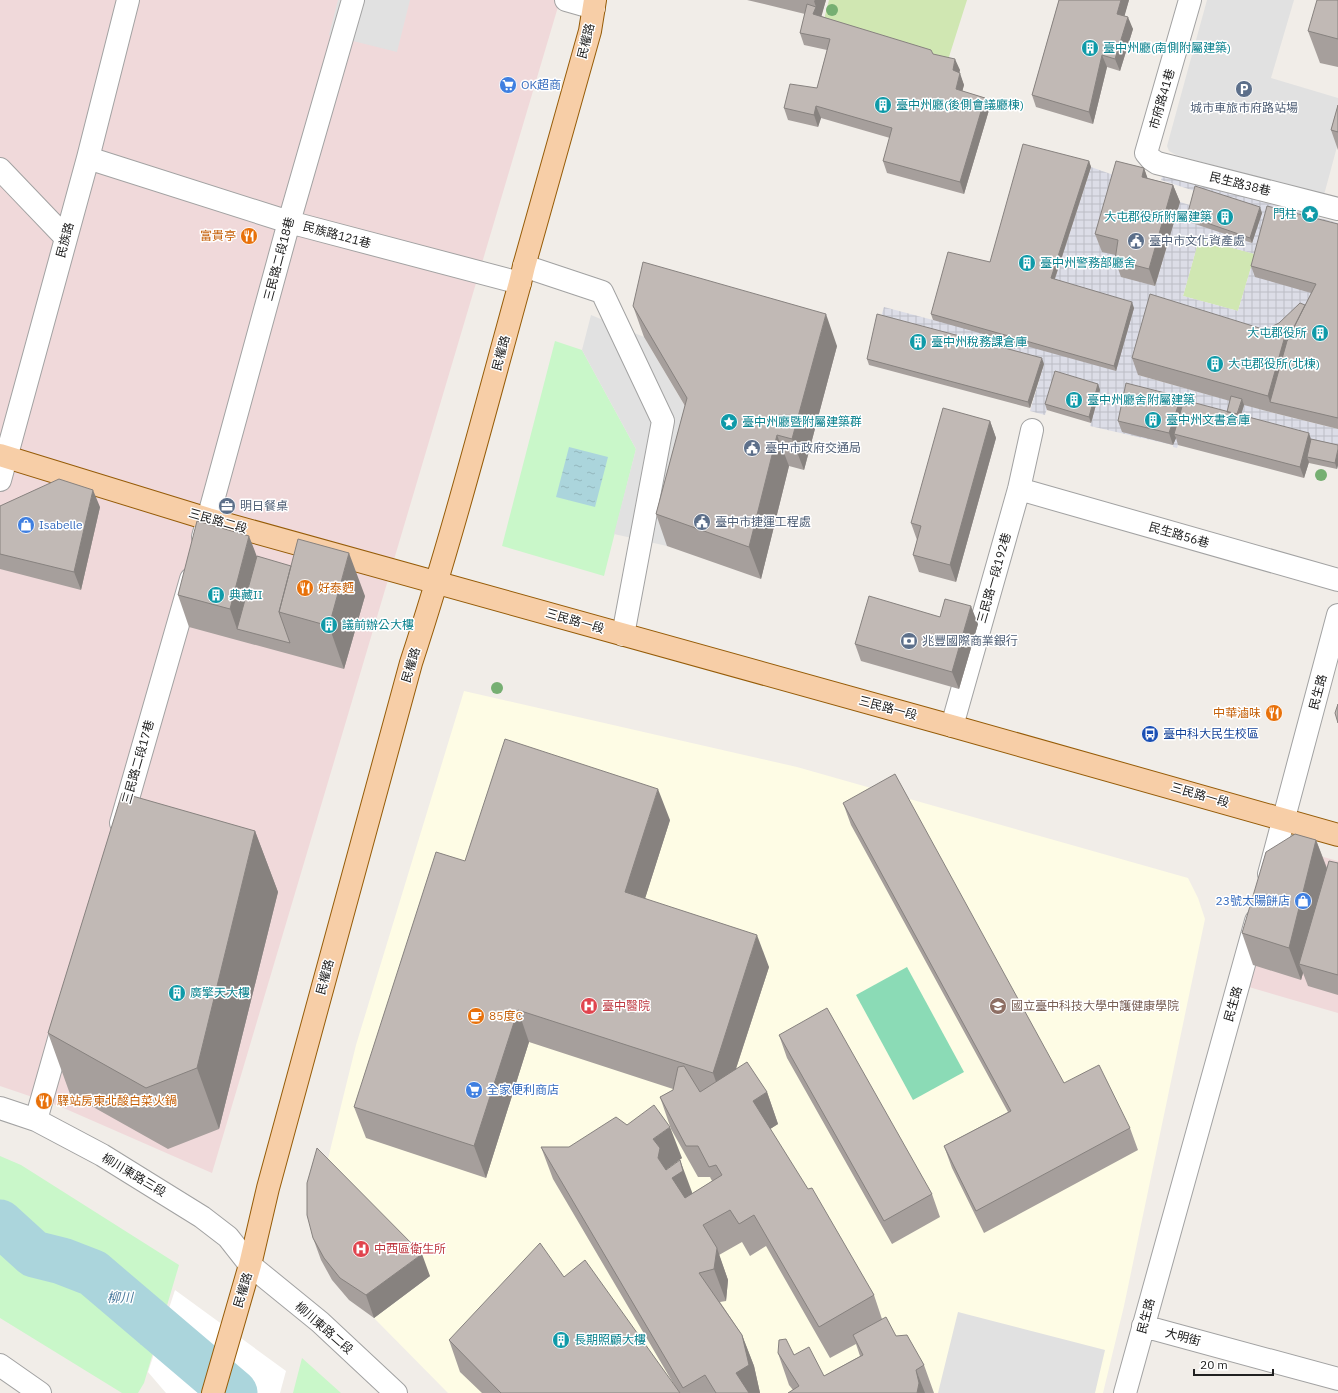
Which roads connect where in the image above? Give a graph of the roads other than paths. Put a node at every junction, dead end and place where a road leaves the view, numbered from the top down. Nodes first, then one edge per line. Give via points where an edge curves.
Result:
1 (128, 0) edge
2 (354, 0) edge
3 (566, 0) edge
4 (1190, 0) edge
5 (594, 4) edge
6 (1146, 153) joint
7 (88, 158) junction
8 (0, 169) edge
9 (1338, 209) edge
10 (289, 222) junction
11 (65, 237) junction
12 (522, 275) junction
13 (1032, 430) dead end
14 (3, 456) edge
15 (0, 480) edge
16 (1020, 489) junction
17 (208, 519) junction
18 (1338, 580) edge
19 (437, 583) junction
20 (1338, 615) edge
21 (623, 635) junction
22 (952, 726) junction
23 (1284, 819) junction
24 (1338, 835) edge
25 (116, 839) edge
26 (68, 1006) edge
27 (0, 1108) edge
28 (36, 1120) junction
29 (250, 1265) junction
30 (1143, 1326) junction
31 (0, 1365) edge
32 (1338, 1379) edge
33 (40, 1393) edge
34 (213, 1393) edge
35 (396, 1393) edge
36 (1125, 1393) edge

1 - 7 street, 民族路
2 - 10 street, 三民路二段18巷
3 - 5 street
4 - 6 street, 市府路41巷
5 - 12 main road, 民權路 via 590,31
6 - 9 street, 民生路38巷 via 1158,163
7 - 10 street, 民族路121巷
7 - 11 street, 民族路
8 - 11 street
10 - 12 street, 民族路121巷
10 - 17 street, 三民路二段18巷
11 - 14 street, 民族路
12 - 19 main road, 民權路
12 - 21 street, 民族路121巷 via 602,292 663,421
13 - 16 street, 三民路一段192巷
14 - 15 street, 民族路
14 - 17 main road, 三民路二段
16 - 18 street, 民生路56巷
16 - 22 street, 三民路一段192巷
17 - 19 main road, 三民路二段
17 - 25 street, 三民路二段17巷
19 - 21 main road, 三民路一段
19 - 29 main road, 民權路 via 411,663 320,994
20 - 23 street, 民生路
21 - 22 main road, 三民路一段
22 - 23 main road, 三民路一段
23 - 24 main road, 三民路一段
23 - 30 street, 民生路
26 - 28 street
27 - 28 street, 柳川東路三段
28 - 29 street, 柳川東路三段 via 102,1155 202,1217 228,1237
29 - 34 main road, 民權路
29 - 35 street, 柳川東路二段 via 320,1322
30 - 32 street, 大明街
30 - 36 street, 民生路
31 - 33 street

